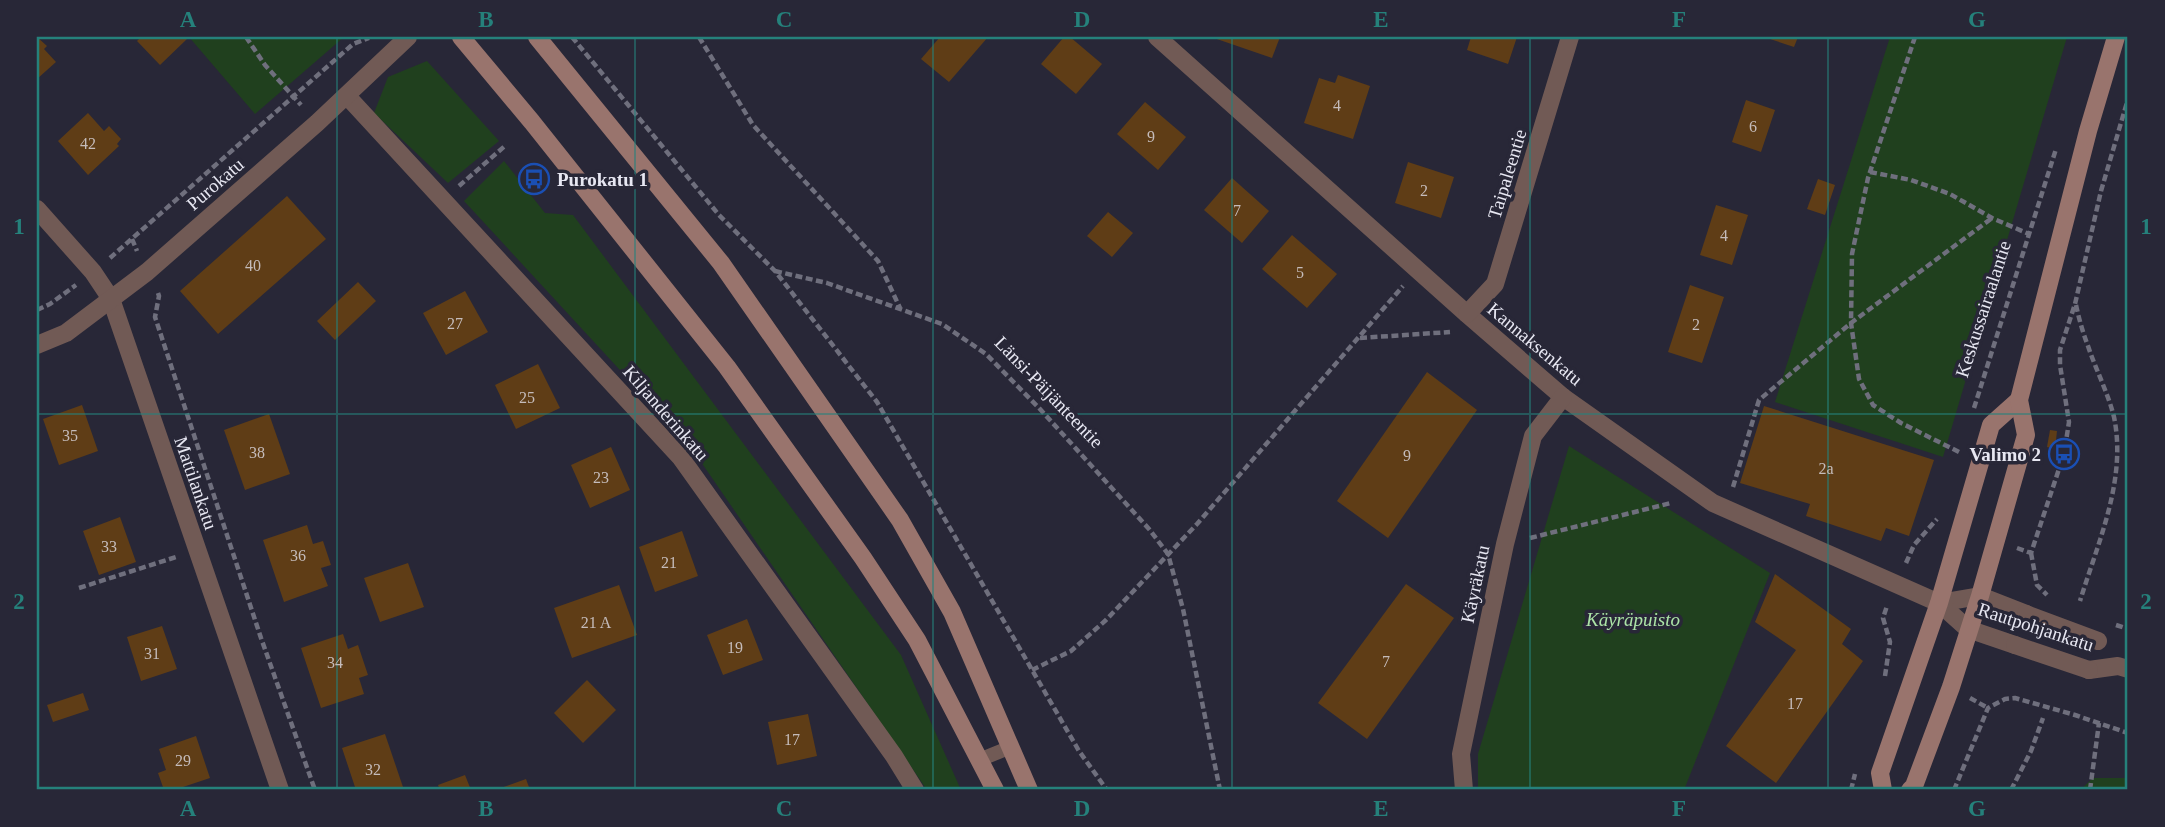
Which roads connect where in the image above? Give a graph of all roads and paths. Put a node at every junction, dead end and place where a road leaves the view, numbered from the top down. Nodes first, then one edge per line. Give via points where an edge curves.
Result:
1 (246, 37) edge
2 (374, 37) edge
3 (408, 37) edge
4 (461, 37) edge
5 (537, 37) edge
6 (572, 37) edge
7 (699, 37) edge
8 (1157, 37) edge
9 (1570, 37) edge
10 (1915, 37) edge
11 (2116, 37) edge
12 (346, 96) junction
13 (294, 97) junction
14 (2128, 99) edge
15 (2058, 142) dead end
16 (506, 145) dead end
17 (1870, 172) junction
18 (443, 200) junction
19 (37, 209) edge
20 (1992, 218) junction
21 (2029, 234) junction
22 (132, 239) junction
23 (1418, 270) junction
24 (775, 271) junction
25 (93, 272) junction
26 (147, 272) junction
27 (111, 299) junction
28 (2075, 304) junction
29 (900, 309) junction
30 (37, 310) edge
31 (1467, 314) junction
32 (1851, 323) junction
33 (1450, 332) dead end
34 (1358, 338) junction
35 (37, 345) edge
36 (1563, 397) junction
37 (2019, 400) junction
38 (1972, 414) dead end
39 (1956, 464) dead end
40 (1731, 494) dead end
41 (1672, 502) dead end
42 (1941, 509) dead end
43 (1996, 541) junction
44 (1505, 544) junction
45 (2031, 553) junction
46 (1168, 554) junction
47 (180, 555) dead end
48 (1896, 585) junction
49 (79, 588) dead end
50 (1980, 596) junction
51 (2049, 597) dead end
52 (2080, 601) dead end
53 (1939, 603) junction
54 (1968, 629) junction
55 (1888, 666) dead end
56 (2123, 668) edge
57 (1032, 670) junction
58 (2043, 718) dead end
59 (2099, 723) junction
60 (2128, 733) edge
61 (1011, 747) junction
62 (979, 760) junction
63 (280, 790) edge
64 (315, 790) edge
65 (915, 790) edge
66 (995, 790) edge
67 (1029, 790) edge
68 (1107, 790) edge
69 (1220, 790) edge
70 (1464, 790) edge
71 (1884, 790) edge
72 (1910, 790) edge
73 (1954, 790) edge
74 (2011, 790) edge
75 (2090, 790) edge

1 - 13 path
2 - 13 path via 353,44
3 - 12 street, Purokatu
4 - 62 main road via 727,367 916,640
5 - 61 main road via 721,263 900,520 953,612
6 - 24 path via 719,215
7 - 29 path via 753,125 878,261
8 - 23 street, Kannaksenkatu
9 - 31 street, Taipaleentie via 1495,284
10 - 17 path
11 - 37 main road
12 - 18 street, Kiljanderinkatu
12 - 26 street, Purokatu
13 - 22 path
14 - 28 path
15 - 21 path, Keskussairaalantie
16 - 18 path
17 - 20 path via 1950,194
17 - 32 path via 1852,254
18 - 65 street, Kiljanderinkatu via 681,458
19 - 25 street, Mattilankatu
20 - 21 path
20 - 32 path
21 - 38 path, Keskussairaalantie
22 - 25 path
22 - 26 path
23 - 31 street, Kannaksenkatu
23 - 34 path
24 - 29 path, Länsi-Päijänteentie via 827,283
24 - 57 path via 877,402
25 - 27 street, Mattilankatu
25 - 30 path
26 - 27 street, Purokatu
26 - 64 path via 159,296 155,317 166,351
27 - 35 street, Purokatu via 66,333
27 - 63 street, Mattilankatu
28 - 45 path via 2060,351 2069,422 2064,454
28 - 52 path via 2106,391 2117,460 2113,495
29 - 46 path, Länsi-Päijänteentie via 942,324 986,354
31 - 36 street, Kannaksenkatu
32 - 39 path via 1859,379 1873,405 1960,452
32 - 40 path via 1759,400
33 - 34 path
34 - 46 path
36 - 44 street, Käyräkatu via 1533,436
36 - 48 street, Kannaksenkatu via 1713,503
37 - 43 main road via 2026,435
37 - 53 main road via 1991,425
41 - 44 path
42 - 48 path via 1937,521 1914,545
43 - 45 path
43 - 50 main road
44 - 70 street, Käyräkatu via 1461,754
45 - 51 path via 2037,585
46 - 57 path via 1071,651
46 - 69 path, Länsi-Päijänteentie
47 - 49 path
48 - 53 street, Kannaksenkatu
48 - 55 path via 1883,618 1890,642
50 - 53 street, Rautpohjankatu
50 - 54 main road
50 - 56 street, Rautpohjankatu, bridge via 2098,642
53 - 54 street, Rautpohjankatu
53 - 71 main road via 1880,772
54 - 56 street, Rautpohjankatu, bridge via 2089,670
54 - 72 main road via 1951,687
57 - 68 path
58 - 74 path
59 - 60 path
59 - 73 path via 2005,699 1988,708
59 - 75 path
61 - 62 lane
61 - 67 main road
62 - 66 main road

